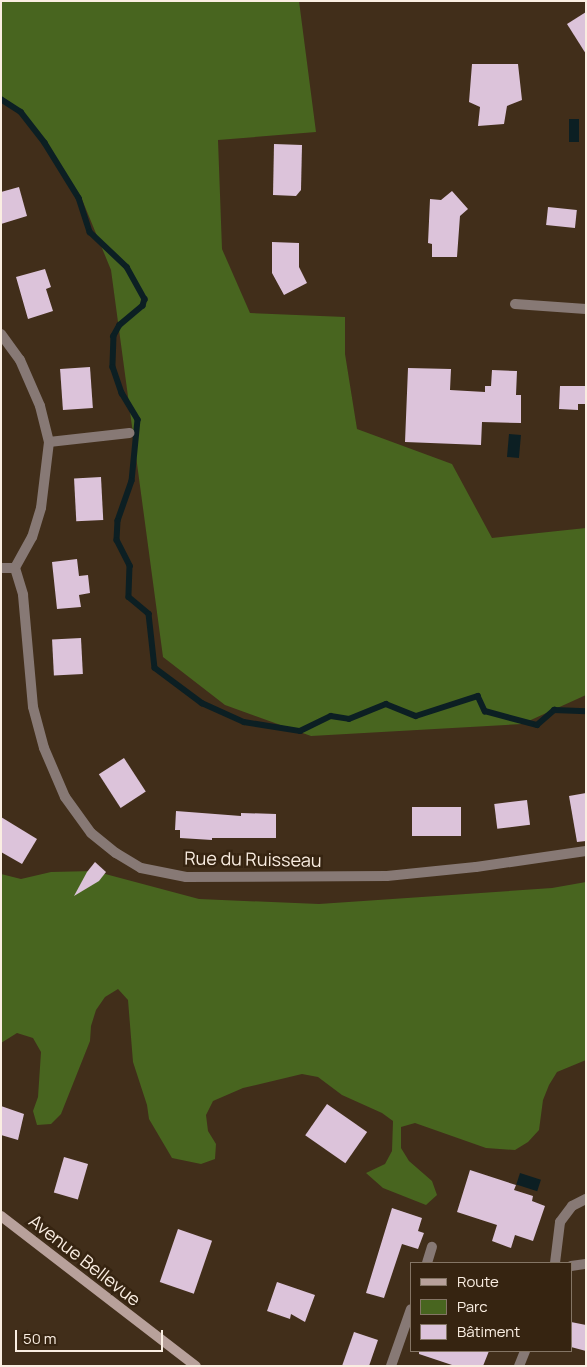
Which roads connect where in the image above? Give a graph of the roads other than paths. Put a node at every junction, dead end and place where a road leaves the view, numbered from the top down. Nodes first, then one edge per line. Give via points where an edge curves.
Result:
1 (516, 304) dead end
2 (586, 309) edge
3 (1, 334) edge
4 (128, 433) dead end
5 (49, 442) junction
6 (1, 568) edge
7 (15, 568) junction
8 (586, 850) edge
9 (586, 1199) edge
10 (1, 1216) edge
11 (432, 1247) dead end
12 (427, 1262) edge
13 (555, 1262) edge
14 (586, 1264) edge
15 (572, 1266) edge
16 (410, 1312) edge
17 (525, 1352) edge
18 (196, 1366) edge
19 (391, 1366) edge
20 (520, 1366) edge

1 - 2 street
3 - 5 street via 20,360 40,406
4 - 5 street
5 - 7 street via 41,508 32,538
6 - 7 street
7 - 8 street, Rue du Ruisseau via 23,595 33,707 48,757 65,797 92,833 116,854 141,868 186,877 387,876 476,867
9 - 13 street via 572,1206 560,1222
10 - 18 main road, Avenue Bellevue
11 - 12 street
14 - 15 street
16 - 19 street
17 - 20 street

